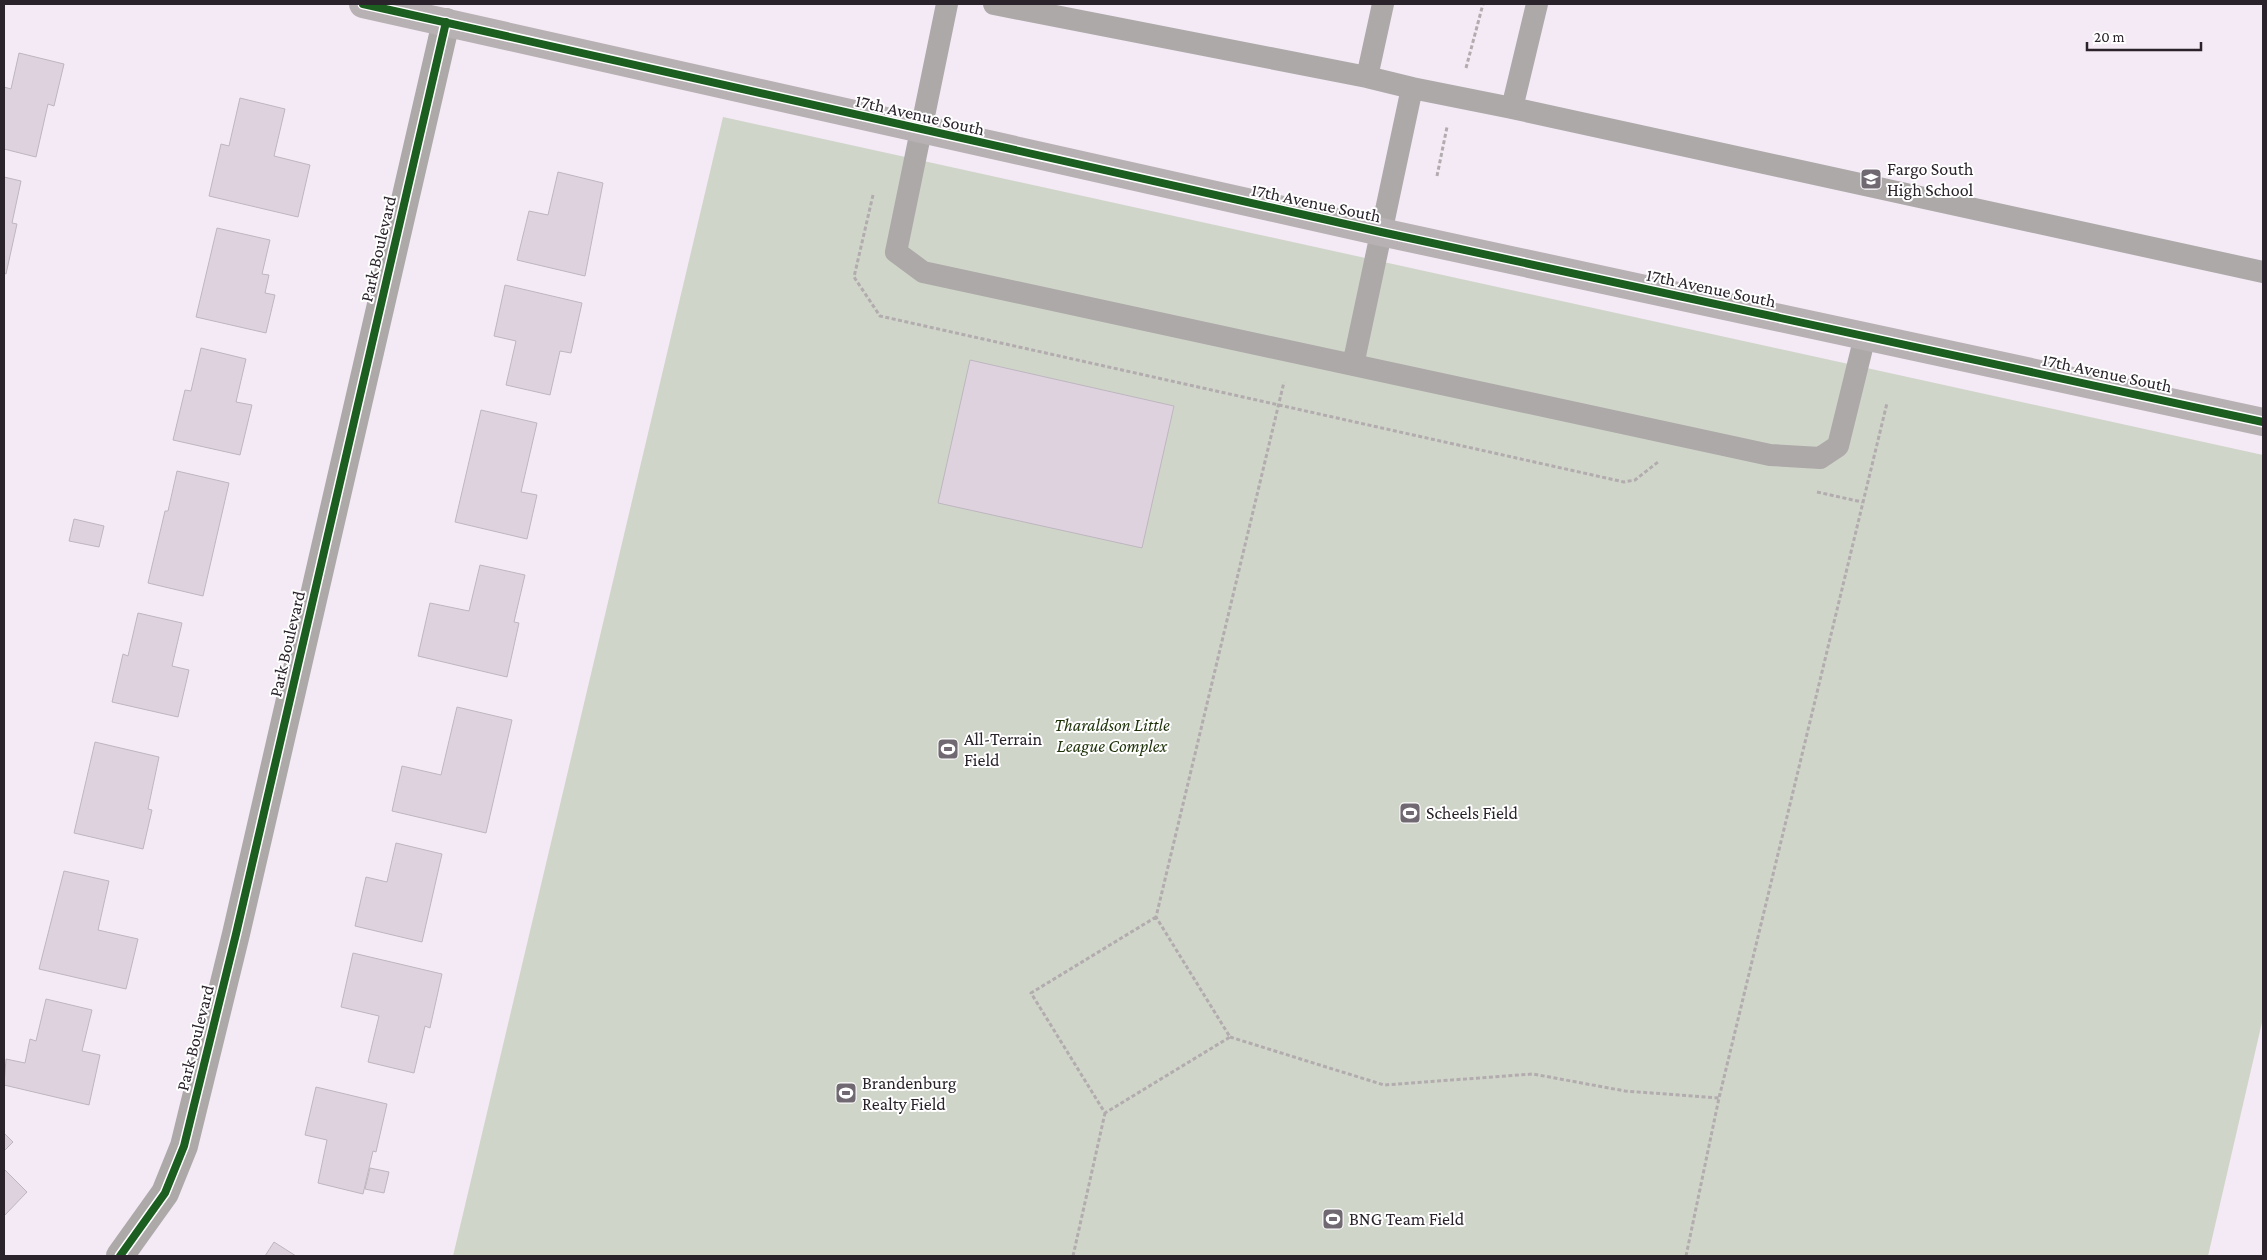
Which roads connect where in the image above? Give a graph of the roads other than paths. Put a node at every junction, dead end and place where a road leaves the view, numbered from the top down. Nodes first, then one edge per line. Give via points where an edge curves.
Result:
1 (363, 4) edge
2 (947, 4) edge
3 (994, 4) edge
4 (1383, 4) edge
5 (1537, 4) edge
6 (446, 22) junction
7 (1367, 77) junction
8 (1412, 88) junction
9 (1512, 108) junction
10 (920, 130) junction
11 (1381, 232) junction
12 (2263, 272) edge
13 (1865, 336) junction
14 (1353, 365) junction
15 (2263, 422) edge
16 (120, 1256) edge

1 - 6 street, 17th Avenue South
2 - 10 lane
3 - 7 lane
4 - 7 lane
5 - 9 lane
6 - 10 street, 17th Avenue South
6 - 16 street, Park Boulevard via 236,934 184,1146 165,1193
7 - 8 lane
8 - 9 lane
8 - 11 lane
9 - 12 lane
10 - 11 street, 17th Avenue South
10 - 14 lane via 896,252 923,272
11 - 13 street, 17th Avenue South
11 - 14 lane
13 - 14 lane via 1838,446 1820,458 1770,455
13 - 15 street, 17th Avenue South

